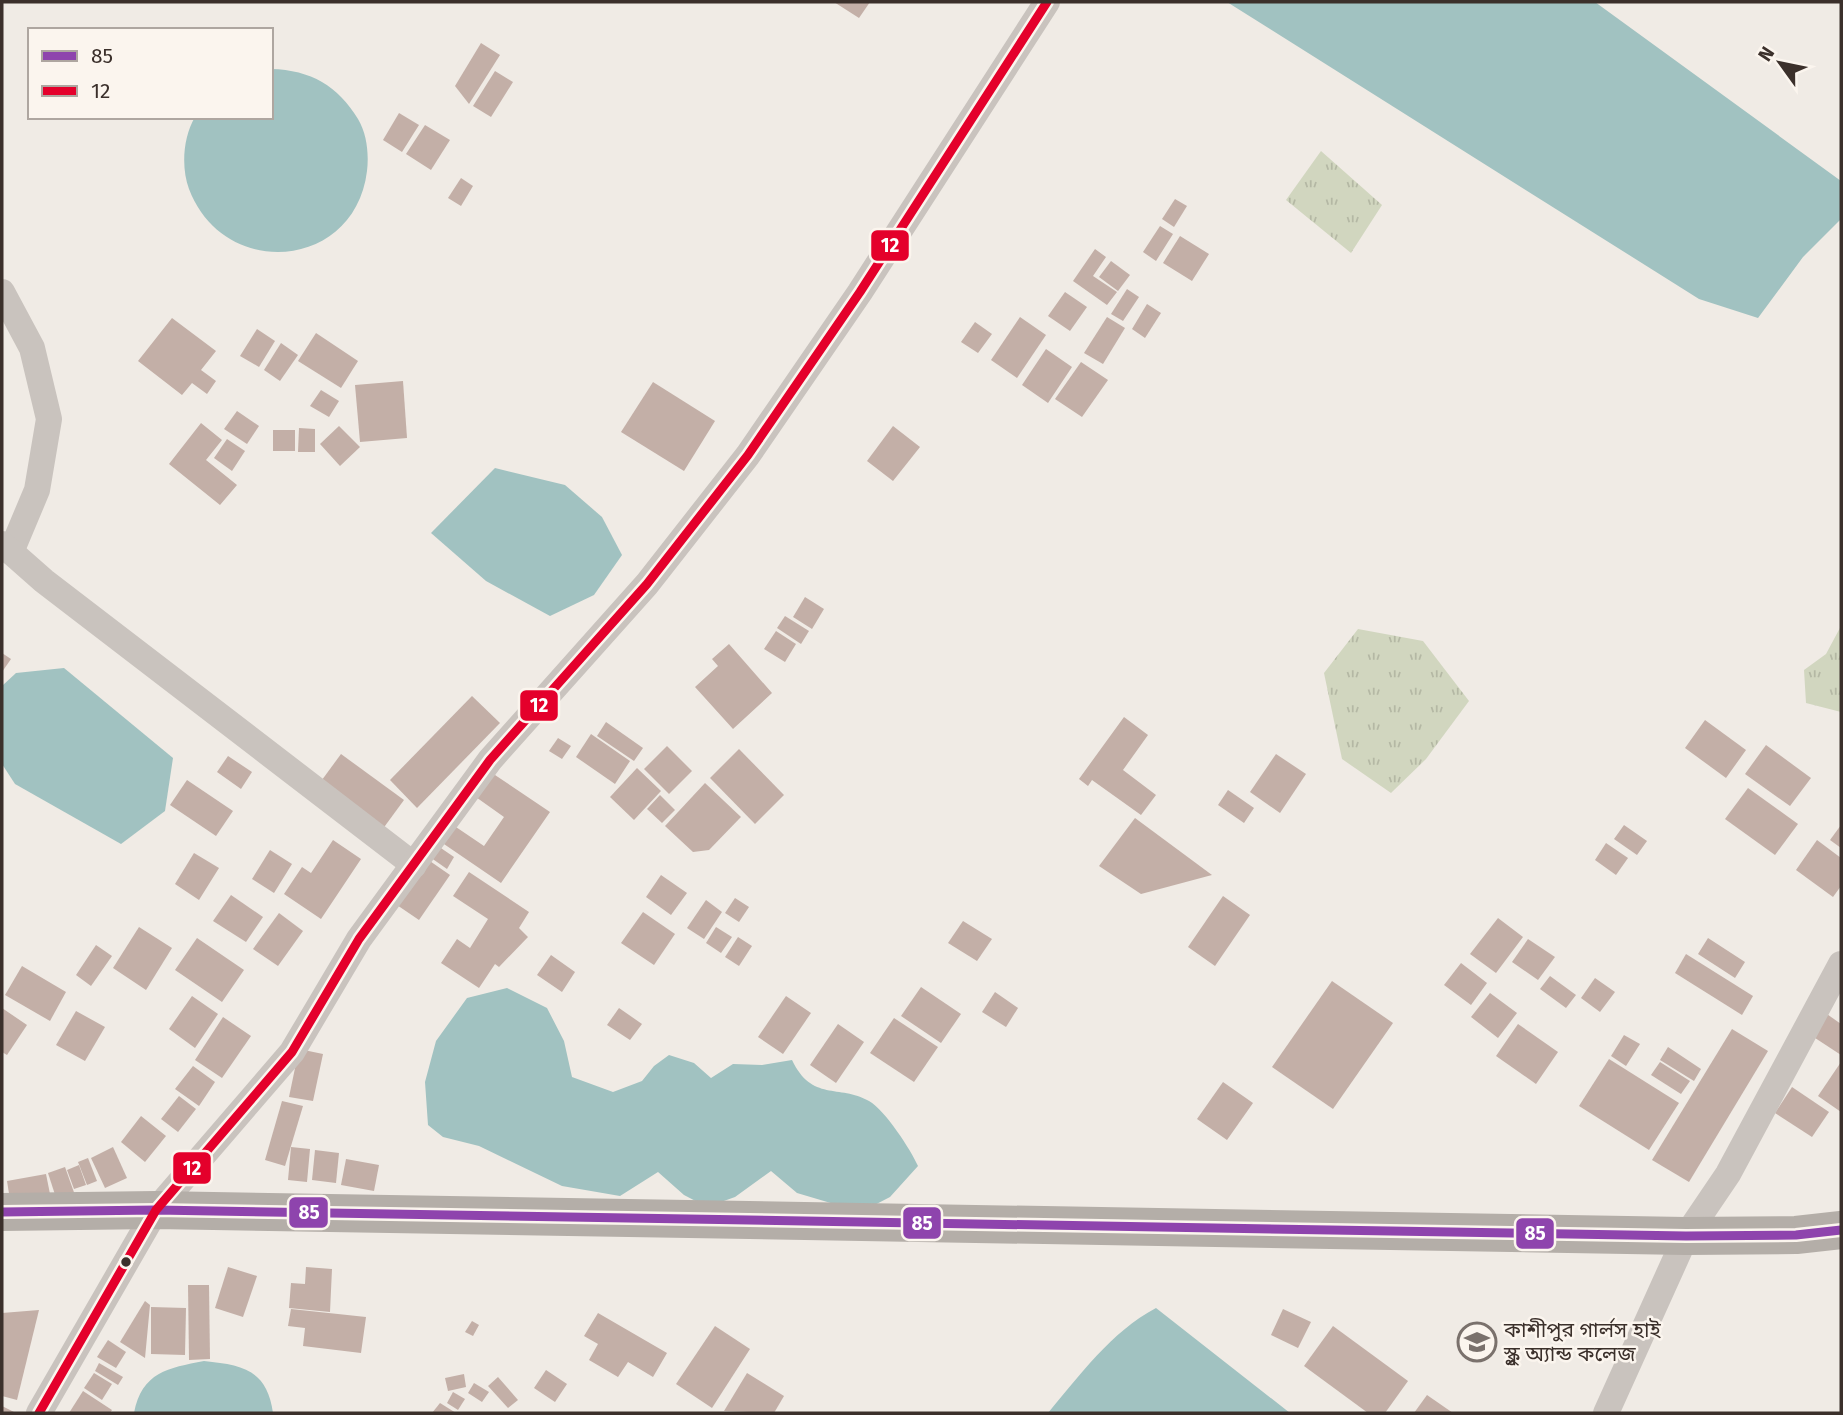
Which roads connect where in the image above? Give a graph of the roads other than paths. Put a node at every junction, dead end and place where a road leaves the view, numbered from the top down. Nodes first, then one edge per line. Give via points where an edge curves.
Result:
1 (1047, 2) edge
2 (2, 292) edge
3 (6, 548) edge
4 (414, 865) junction
5 (1841, 964) edge
6 (156, 1210) junction
7 (2, 1212) edge
8 (1841, 1230) edge
9 (1686, 1236) junction
10 (39, 1413) edge
11 (1605, 1413) edge

1 - 4 street via 860,292 748,455 647,584 490,761
2 - 3 street via 32,348 49,419 37,490
3 - 4 street
4 - 6 street via 359,939 292,1052
5 - 9 street via 1728,1174
6 - 7 highway
6 - 9 highway
6 - 10 street
8 - 9 highway
9 - 11 street

